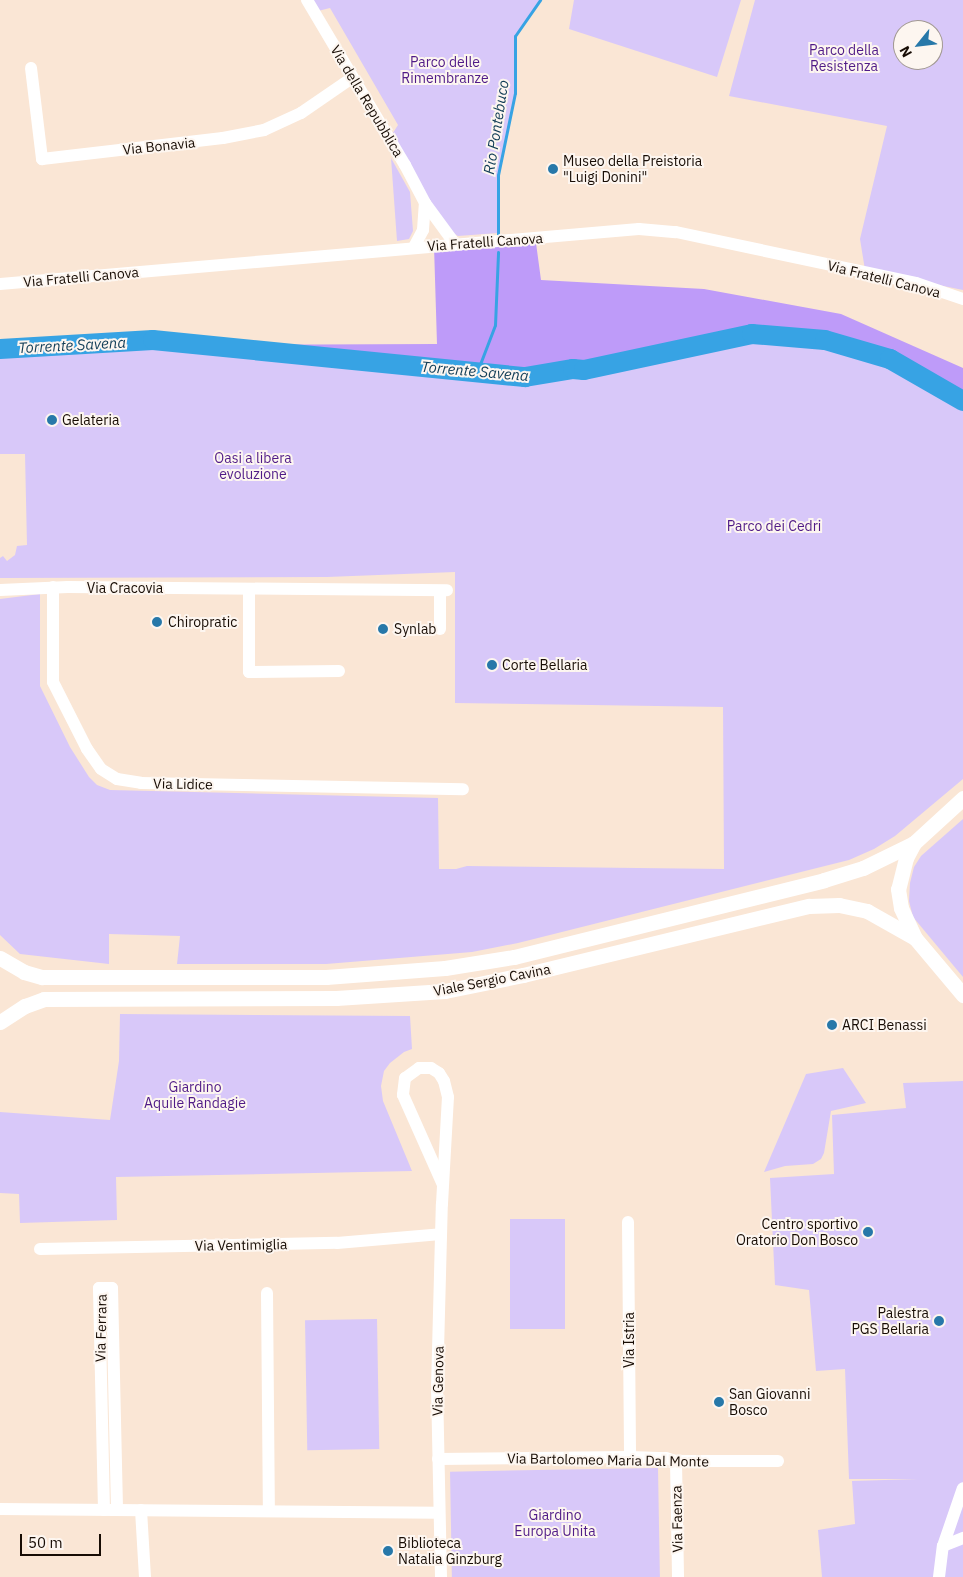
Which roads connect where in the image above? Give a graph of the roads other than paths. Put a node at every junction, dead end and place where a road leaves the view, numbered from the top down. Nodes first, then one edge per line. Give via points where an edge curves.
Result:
1 (307, 0) edge
2 (31, 68) dead end
3 (352, 78) junction
4 (429, 208) junction
5 (455, 244) junction
6 (434, 246) junction
7 (414, 247) junction
8 (0, 284) edge
9 (963, 299) edge
10 (53, 587) junction
11 (249, 589) junction
12 (0, 590) edge
13 (440, 629) dead end
14 (339, 671) dead end
15 (463, 789) dead end
16 (963, 798) edge
17 (914, 843) junction
18 (915, 938) junction
19 (0, 958) edge
20 (963, 995) edge
21 (0, 1022) edge
22 (443, 1184) junction
23 (628, 1222) dead end
24 (441, 1234) junction
25 (40, 1249) dead end
26 (267, 1293) dead end
27 (630, 1457) junction
28 (438, 1459) junction
29 (676, 1461) junction
30 (778, 1461) dead end
31 (963, 1488) edge
32 (0, 1509) edge
33 (110, 1510) junction
34 (142, 1510) junction
35 (269, 1511) junction
36 (439, 1513) junction
37 (963, 1538) edge
38 (943, 1546) junction
39 (145, 1577) edge
40 (441, 1577) edge
41 (678, 1577) edge
42 (939, 1577) edge

1 - 3 street, Via della Repubblica
2 - 3 street, Via Bonavia via 42,158 223,138 264,130 301,113
3 - 4 street, Via della Repubblica
4 - 5 street, Via della Repubblica
4 - 6 street, Via della Repubblica via 436,232
4 - 7 street
5 - 6 street, Via Fratelli Canova
5 - 9 street, Via Fratelli Canova via 639,229 667,231 916,283
6 - 7 street, Via Fratelli Canova
7 - 8 street, Via Fratelli Canova
10 - 11 street, Via Cracovia
10 - 12 street, Via Cracovia
10 - 15 street, Via Lidice via 53,682 87,749 101,769 116,779 140,783
11 - 13 street, Via Cracovia via 443,590
11 - 14 street via 249,672
16 - 17 main road
17 - 18 main road via 906,858 898,889 901,908
17 - 19 main road, Viale Sergio Cavina via 878,862 824,880 514,957 445,968 326,977 42,977 24,972
18 - 20 main road
18 - 21 main road, Viale Sergio Cavina via 867,911 839,905 809,906 523,976 445,991 336,998 44,999 25,1006
22 - 22 street, Via Genova via 448,1093 438,1073 431,1068 419,1068 405,1078 403,1095
22 - 24 street, Via Genova
23 - 27 street, Via Istria
24 - 25 street, Via Ventimiglia via 337,1243
24 - 28 street, Via Genova
26 - 35 street
27 - 28 street, Via Bartolomeo Maria Dal Monte
27 - 29 street, Via Bartolomeo Maria Dal Monte
28 - 36 street, Via Genova
29 - 30 street, Via Bartolomeo Maria Dal Monte
29 - 41 street, Via Faenza
31 - 38 street
32 - 33 street
33 - 33 street, Via Ferrara via 112,1288 99,1288
33 - 34 street
34 - 35 street
34 - 39 street
35 - 36 street
36 - 40 street, Via Genova
37 - 38 street
38 - 42 street

